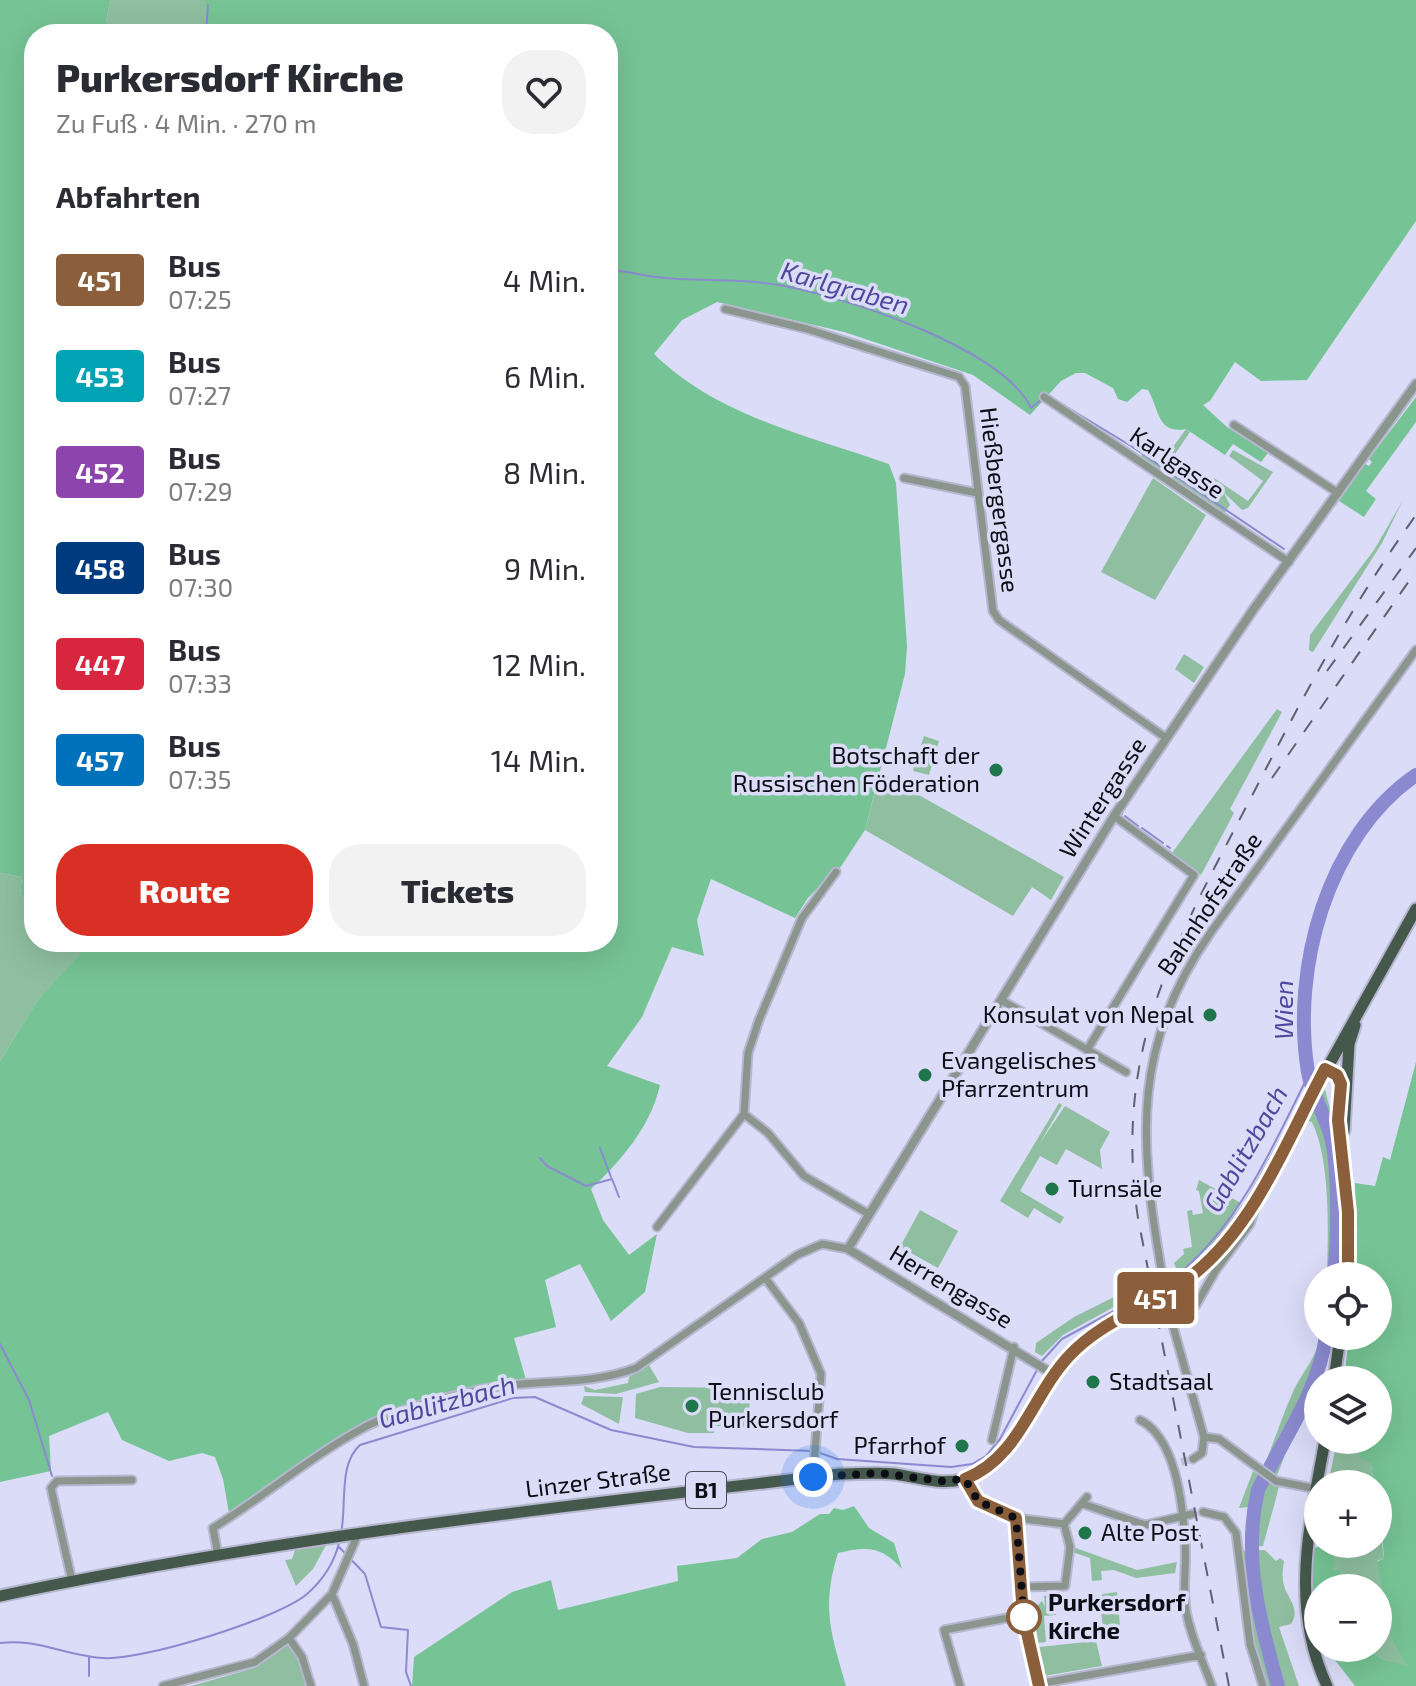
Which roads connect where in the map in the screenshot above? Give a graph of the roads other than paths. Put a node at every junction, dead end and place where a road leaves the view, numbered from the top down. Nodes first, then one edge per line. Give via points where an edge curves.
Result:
1 (725, 309) dead end
2 (1416, 384) edge
3 (1044, 397) dead end
4 (1234, 425) dead end
5 (904, 478) dead end
6 (977, 493) junction
7 (1338, 493) junction
8 (1289, 562) junction
9 (1416, 650) edge
10 (1166, 738) junction
11 (1114, 816) junction
12 (836, 872) dead end
13 (1416, 909) edge
14 (1416, 921) edge
15 (1392, 954) junction
16 (1001, 1000) junction
17 (1361, 1006) junction
18 (1087, 1050) junction
19 (1326, 1067) junction
20 (1126, 1072) dead end
21 (1349, 1074) junction
22 (744, 1114) junction
23 (1342, 1144) junction
24 (1259, 1192) junction
25 (867, 1213) junction
26 (657, 1227) dead end
27 (848, 1249) junction
28 (1349, 1262) edge
29 (766, 1279) junction
30 (1169, 1296) junction
31 (1130, 1312) tunnel mouth
32 (1170, 1316) junction
33 (1014, 1347) junction
34 (1053, 1374) junction
35 (1140, 1420) dead end
36 (1204, 1437) junction
37 (992, 1440) dead end
38 (1193, 1459) dead end
39 (1181, 1462) tunnel mouth
40 (1171, 1465) junction
41 (813, 1477) junction
42 (965, 1479) junction
43 (132, 1480) dead end
44 (1304, 1486) edge
45 (1203, 1512) dead end
46 (1192, 1514) dead end
47 (1016, 1518) junction
48 (1180, 1519) junction
49 (1064, 1524) junction
50 (354, 1533) junction
51 (218, 1555) junction
52 (1304, 1558) edge
53 (72, 1581) junction
54 (1021, 1587) junction
55 (332, 1594) junction
56 (0, 1596) edge
57 (1023, 1615) junction
58 (289, 1638) junction
59 (1201, 1655) junction
60 (186, 1683) edge
61 (364, 1683) edge
62 (1038, 1685) edge
63 (163, 1686) edge
64 (311, 1686) edge
65 (371, 1686) edge
66 (960, 1686) edge
67 (1212, 1686) edge
68 (1263, 1686) edge
69 (1327, 1686) edge

1 - 6 street, Hießbergergasse via 822,333 959,377 965,386
2 - 7 street, Wintergasse
3 - 8 street, Karlgasse
4 - 7 street
5 - 6 street
6 - 10 street, Hießbergergasse via 993,611 999,620
7 - 8 street, Wintergasse
8 - 10 street, Wintergasse
9 - 30 street, Bahnhofstraße, bridge via 1242,888 1170,1000 1149,1069 1145,1121 1147,1184
10 - 11 street, Wintergasse
11 - 16 street, Wintergasse
11 - 18 street via 1194,875
12 - 22 street via 802,918 759,1020 748,1053
13 - 15 main road
14 - 15 main road
15 - 17 main road
16 - 18 street
16 - 25 street, Wintergasse
17 - 19 main road
17 - 21 main road via 1349,1044
18 - 20 street
19 - 21 main road via 1343,1065
19 - 23 main road via 1340,1080
19 - 24 main road
21 - 23 main road
22 - 25 street via 768,1133 804,1176
22 - 26 street
23 - 28 main road
24 - 30 main road via 1218,1250
24 - 32 street via 1250,1224 1196,1305
25 - 27 street, Wintergasse
27 - 29 street via 832,1244 813,1247
27 - 33 street, Herrengasse
29 - 41 street via 799,1323 816,1358 822,1386
29 - 51 street via 636,1368 583,1382 485,1389 358,1430 213,1528
30 - 32 street, Bahnhofstraße
31 - 34 main road via 1088,1337
32 - 36 street, Bahnhofstraße
33 - 34 street, Herrengasse
33 - 37 street
34 - 42 main road via 1007,1451
35 - 40 street via 1155,1428
36 - 38 street via 1202,1453
36 - 44 street via 1219,1439 1276,1481
39 - 40 street
40 - 48 street
41 - 42 main road, Linzer Straße / B1 via 880,1473
41 - 50 main road, Linzer Straße / B1
42 - 47 main road via 978,1501
43 - 53 street via 57,1481 51,1488
45 - 68 street via 1224,1517 1236,1533 1250,1644
46 - 48 street
47 - 49 street
47 - 54 main road
48 - 49 street via 1138,1524 1085,1501
48 - 59 street via 1185,1606
49 - 54 street via 1070,1547 1065,1586
50 - 51 main road, Linzer Straße / B1
50 - 55 street via 354,1546
51 - 53 main road, Linzer Straße / B1
52 - 69 main road via 1303,1588 1314,1656
53 - 56 main road, Linzer Straße / B1
54 - 57 main road
55 - 58 street
55 - 61 street
57 - 62 main road
57 - 66 street via 944,1630
58 - 60 street via 255,1662
58 - 64 street
59 - 62 street
59 - 67 street
60 - 63 street
61 - 65 street

